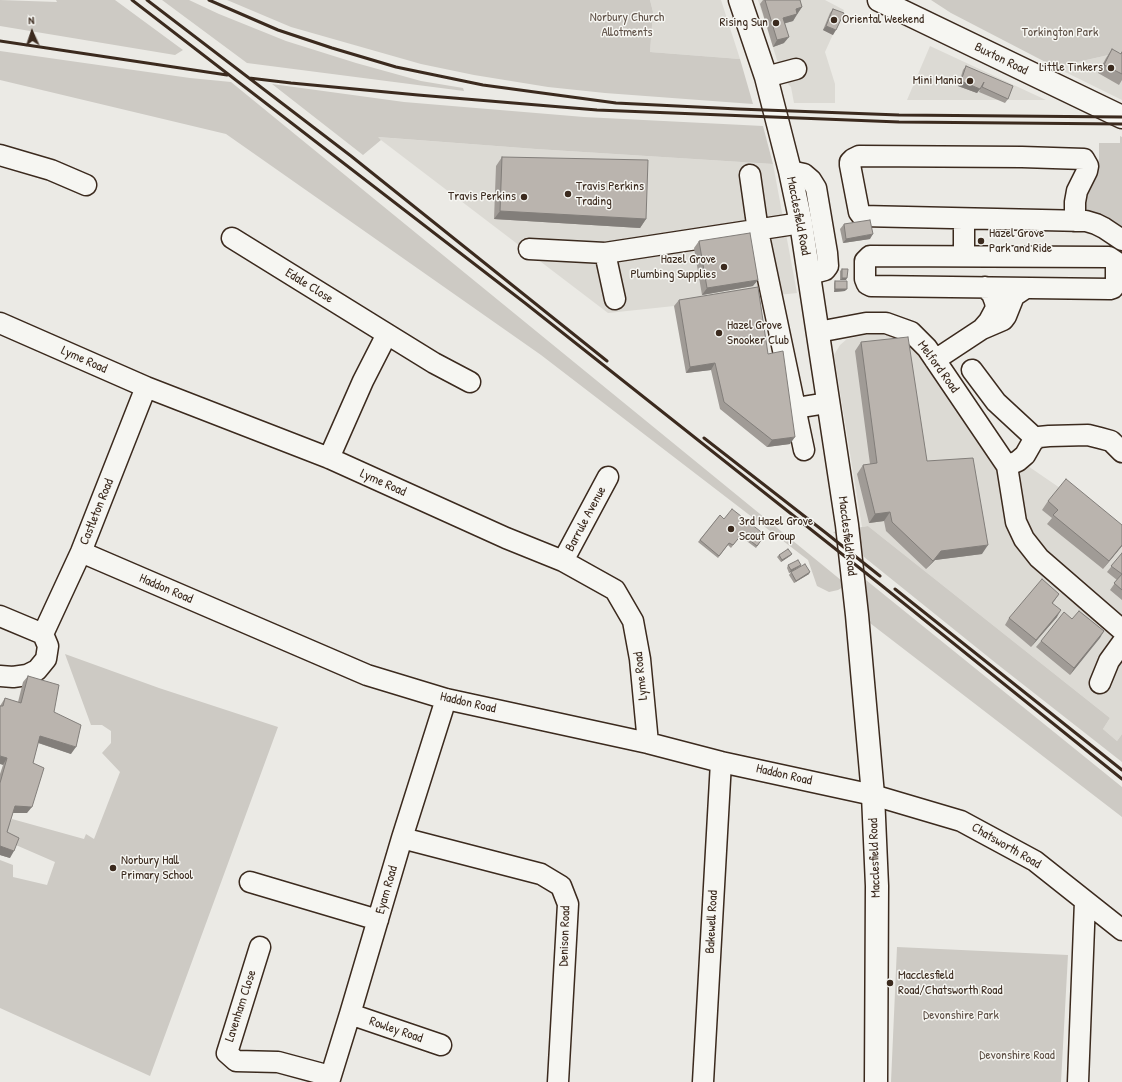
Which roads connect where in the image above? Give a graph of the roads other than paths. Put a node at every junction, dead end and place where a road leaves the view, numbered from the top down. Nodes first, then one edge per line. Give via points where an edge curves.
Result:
1 (879, 0) edge
2 (745, 6) edge
3 (796, 69) dead end
4 (766, 77) junction
5 (1122, 117) edge
6 (0, 155) edge
7 (790, 171) junction
8 (750, 175) dead end
9 (86, 184) dead end
10 (964, 219) junction
11 (1075, 221) junction
12 (801, 223) junction
13 (758, 230) junction
14 (232, 238) dead end
15 (1122, 240) edge
16 (529, 249) dead end
17 (605, 253) junction
18 (964, 256) junction
19 (810, 274) junction
20 (985, 287) junction
21 (1026, 288) junction
22 (615, 299) dead end
23 (0, 323) edge
24 (982, 329) junction
25 (818, 332) junction
26 (387, 334) junction
27 (935, 360) junction
28 (972, 370) dead end
29 (470, 382) dead end
30 (146, 387) junction
31 (827, 403) junction
32 (796, 408) junction
33 (1036, 439) junction
34 (1120, 445) edge
35 (804, 450) dead end
36 (329, 458) junction
37 (1012, 475) junction
38 (608, 477) dead end
39 (81, 552) junction
40 (563, 561) junction
41 (0, 616) edge
42 (1122, 630) edge
43 (43, 634) junction
44 (1122, 643) edge
45 (0, 676) edge
46 (1100, 683) dead end
47 (446, 699) junction
48 (648, 743) junction
49 (721, 762) junction
50 (874, 795) junction
51 (402, 838) junction
52 (250, 882) dead end
53 (1084, 901) junction
54 (378, 920) junction
55 (1122, 930) edge
56 (260, 947) dead end
57 (350, 1014) junction
58 (441, 1045) dead end
59 (330, 1079) edge
60 (558, 1082) edge
61 (703, 1082) edge
62 (876, 1082) edge
63 (1078, 1082) edge

1 - 5 highway, Buxton Road
2 - 4 highway, Macclesfield Road
3 - 4 street
4 - 7 highway, Macclesfield Road
6 - 9 street via 51,170
7 - 12 highway, Macclesfield Road
7 - 19 street via 804,174 816,188 828,266 825,270
8 - 13 street
10 - 11 street
10 - 11 street via 862,216 858,212 850,162 859,156 1084,160 1088,166 1076,196
10 - 18 street
11 - 15 street via 1096,224
12 - 13 street
12 - 19 highway, Macclesfield Road
13 - 17 street
13 - 32 street
14 - 26 street, Edale Close
16 - 17 street
17 - 22 street
18 - 20 street via 870,256 865,261 865,282 871,286
18 - 21 street via 1109,257 1116,263 1116,283 1110,289
19 - 25 highway, Macclesfield Road
20 - 21 street
20 - 24 street via 992,294 996,308 990,321
21 - 24 street via 1014,296 1003,320
23 - 30 street, Lyme Road
24 - 27 street
25 - 27 street, Melford Road via 866,323 886,323 911,332
25 - 31 highway, Macclesfield Road
26 - 29 street, Edale Close
26 - 36 street
27 - 37 street, Melford Road
28 - 33 street via 996,402
30 - 36 street, Lyme Road
30 - 39 street, Castleton Road
31 - 32 street
31 - 50 highway, Macclesfield Road via 847,525
32 - 35 street
33 - 34 street via 1048,436 1088,435
33 - 37 street via 1018,461
36 - 40 street, Lyme Road
37 - 42 street, Melford Road via 1016,522 1024,539 1039,558
38 - 40 street, Barrule Avenue
39 - 43 street, Castleton Road
39 - 47 street, Haddon Road via 367,675
40 - 48 street, Lyme Road via 615,590 633,621 640,659
41 - 43 street
43 - 45 street via 48,646 46,659 37,670 26,675
44 - 46 street via 1109,661
47 - 48 street, Haddon Road
47 - 51 street, Eyam Road
48 - 49 street, Haddon Road
49 - 50 street, Haddon Road
49 - 61 street, Bakewell Road
50 - 53 street, Chatsworth Road via 961,821 1035,861
50 - 62 highway, Macclesfield Road via 877,886
51 - 54 street, Eyam Road
51 - 60 street, Denison Road via 541,874 561,886 568,904
52 - 54 street
53 - 55 street, Chatsworth Road
53 - 63 street
54 - 57 street, Eyam Road
56 - 59 street, Lavenham Close via 226,1053 236,1061 278,1062
57 - 58 street, Rowley Road
57 - 59 street, Eyam Road

